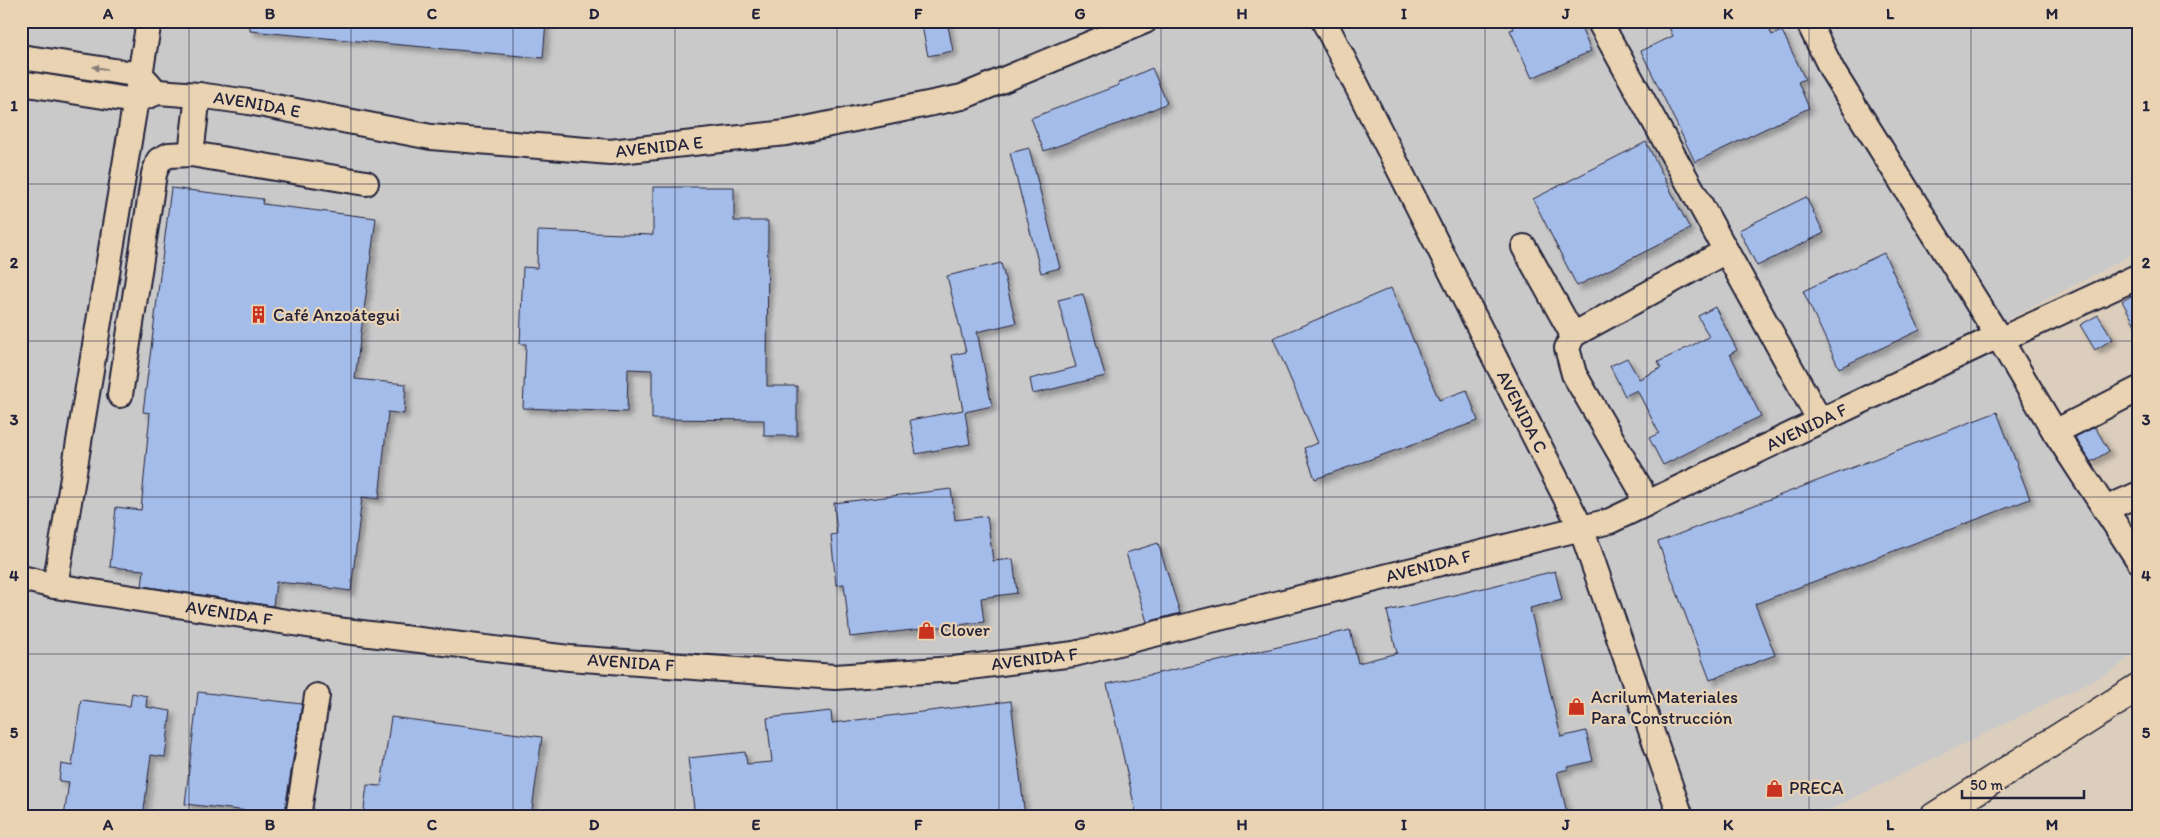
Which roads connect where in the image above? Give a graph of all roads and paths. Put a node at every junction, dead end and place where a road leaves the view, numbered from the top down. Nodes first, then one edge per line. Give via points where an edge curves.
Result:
1 (149, 21) edge
2 (1145, 21) edge
3 (1324, 21) edge
4 (1598, 21) edge
5 (1808, 21) edge
6 (21, 57) edge
7 (141, 74) junction
8 (21, 83) edge
9 (158, 92) junction
10 (198, 96) junction
11 (135, 101) junction
12 (191, 154) junction
13 (366, 184) dead end
14 (1524, 247) dead end
15 (1726, 251) junction
16 (2139, 276) edge
17 (1573, 335) junction
18 (1999, 338) junction
19 (2139, 388) edge
20 (120, 395) dead end
21 (1820, 420) junction
22 (2055, 432) junction
23 (2139, 494) edge
24 (1643, 504) junction
25 (2105, 509) junction
26 (1581, 528) junction
27 (2139, 561) edge
28 (21, 578) edge
29 (55, 586) junction
30 (2136, 694) edge
31 (317, 696) dead end
32 (298, 817) edge
33 (1680, 817) edge
34 (1934, 817) edge

1 - 7 street
2 - 10 street, AVENIDA E via 962,98 786,133 610,152 432,137 249,102
3 - 26 street, AVENIDA C
4 - 15 street
5 - 18 street via 1833,72
7 -> 6 street
7 - 9 street
7 - 11 street
8 - 11 street
9 - 10 street, AVENIDA E
9 - 11 street, AVENIDA E
10 - 12 street
11 - 29 street
12 - 13 street
12 - 20 street via 169,154 159,160 154,174
14 - 17 street
15 - 17 street
15 - 21 street
16 - 18 street, AVENIDA F
17 - 24 street via 1567,348 1574,374 1640,488
18 - 21 street, AVENIDA F
18 - 22 street
19 - 22 street
21 - 24 street, AVENIDA F
22 - 25 street
23 - 25 street
24 - 26 street, AVENIDA F via 1610,521
25 - 27 street
26 - 29 street, AVENIDA F via 1074,654 954,669 835,677 569,658 345,631
26 - 33 street, AVENIDA C
28 - 29 street, AVENIDA F
30 - 34 main road
31 - 32 street

